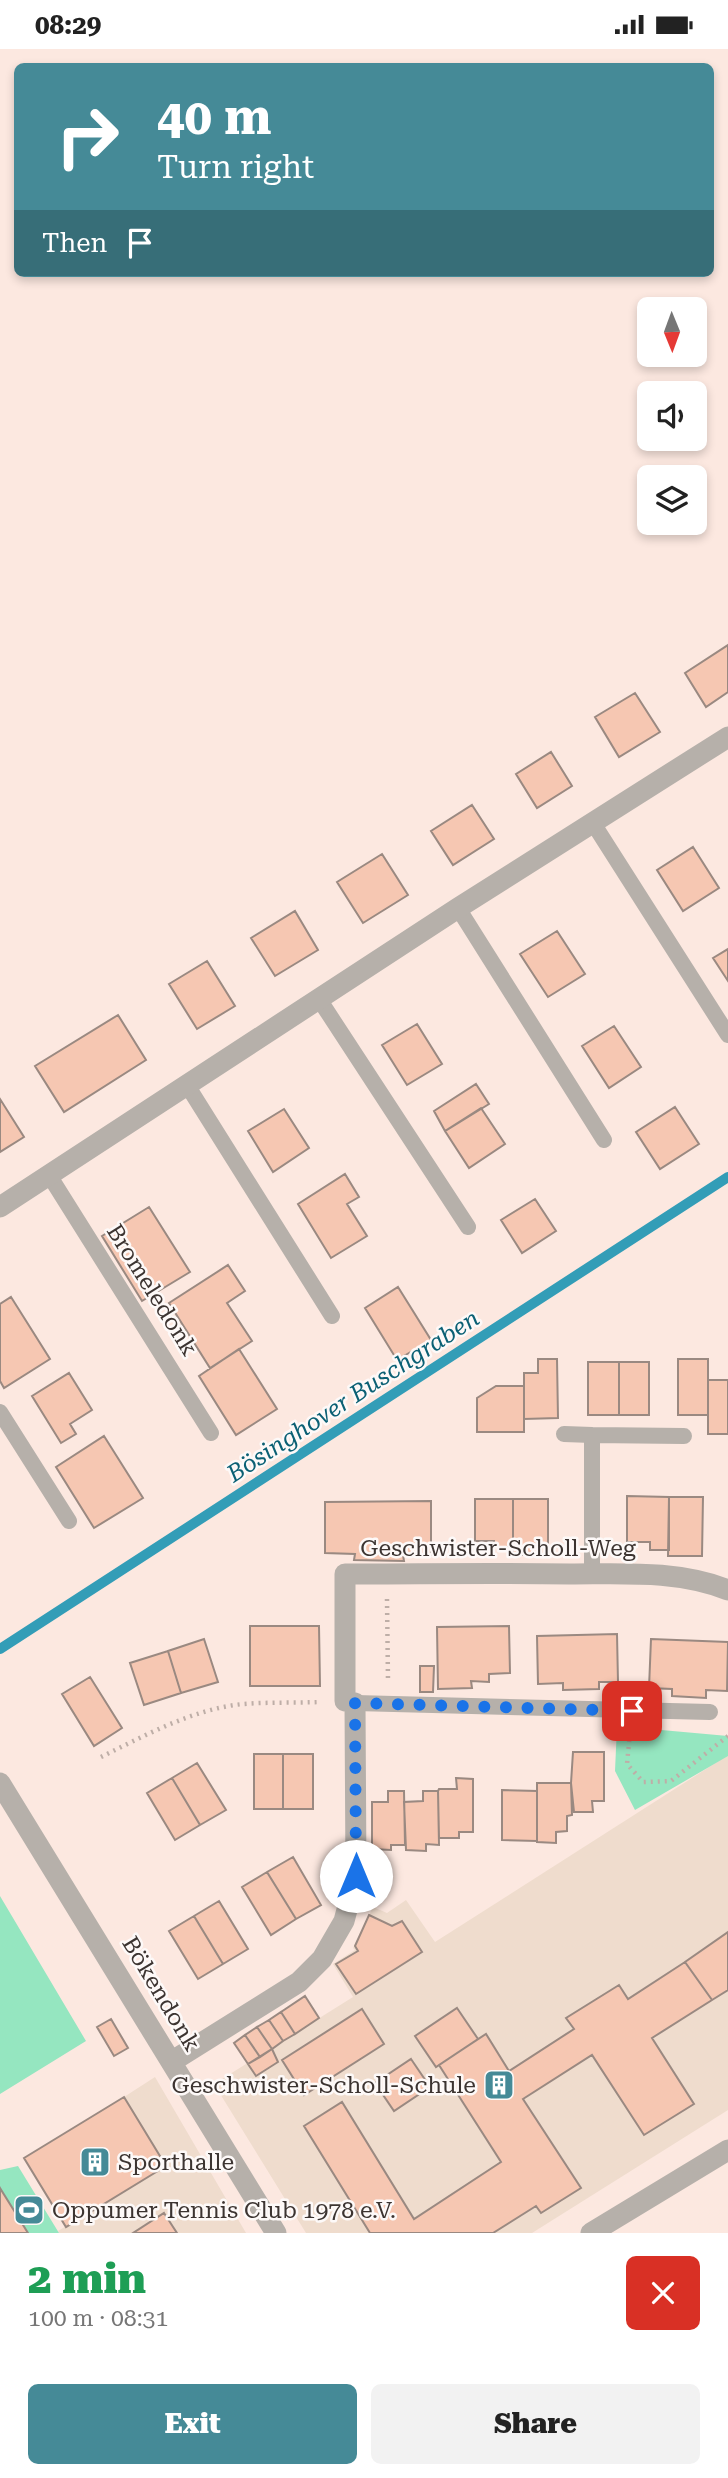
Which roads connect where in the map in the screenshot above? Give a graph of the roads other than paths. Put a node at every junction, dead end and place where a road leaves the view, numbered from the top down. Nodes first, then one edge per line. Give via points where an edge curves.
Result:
1 (728, 737) edge
2 (593, 823) junction
3 (458, 908) junction
4 (319, 999) junction
5 (728, 1035) edge
6 (187, 1085) junction
7 (604, 1140) dead end
8 (49, 1175) junction
9 (0, 1207) edge
10 (468, 1227) dead end
11 (332, 1316) dead end
12 (0, 1412) edge
13 (211, 1433) dead end
14 (564, 1434) dead end
15 (592, 1435) junction
16 (684, 1436) dead end
17 (69, 1521) dead end
18 (592, 1574) junction
19 (728, 1590) edge
20 (350, 1702) junction
21 (710, 1712) dead end
22 (0, 1783) edge
23 (171, 2061) junction
24 (728, 2150) edge
25 (275, 2233) edge
26 (591, 2233) edge

1 - 2 street
2 - 3 street
2 - 5 lane
3 - 4 street
3 - 7 lane
4 - 6 street
4 - 10 lane
6 - 8 street
6 - 11 lane
8 - 9 street
8 - 13 lane, Bromeledonk
12 - 17 lane
14 - 15 lane
15 - 16 lane
15 - 18 lane
18 - 19 street, Geschwister-Scholl-Weg via 671,1576
18 - 20 street, Geschwister-Scholl-Weg via 345,1574
20 - 21 lane
20 - 23 street, Geschwister-Scholl-Weg via 356,1876 344,1921 322,1959 299,1982
22 - 23 street, Bökendonk
23 - 25 street, Bökendonk
24 - 26 street

